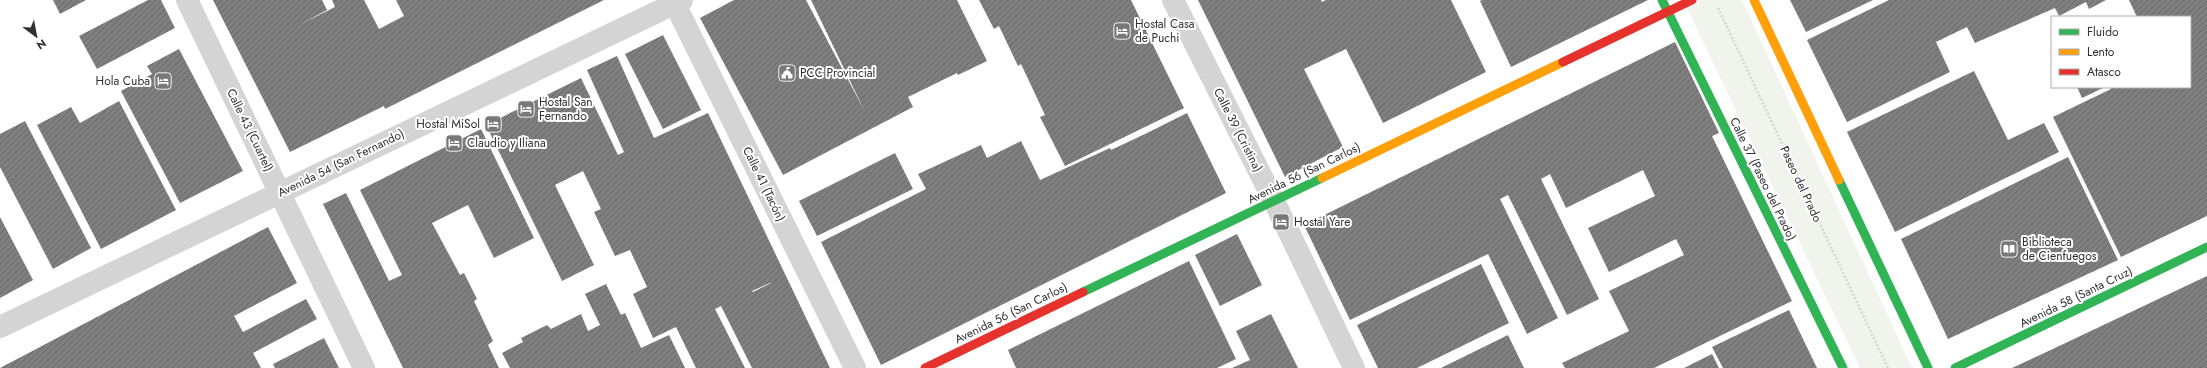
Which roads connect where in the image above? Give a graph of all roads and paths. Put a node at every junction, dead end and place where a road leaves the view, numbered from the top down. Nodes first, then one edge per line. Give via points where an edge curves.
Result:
1 (187, 0) edge
2 (1173, 0) edge
3 (1662, 0) edge
4 (1692, 0) edge
5 (1754, 0) edge
6 (677, 1) edge
7 (1718, 7) dead end
8 (1668, 12) junction
9 (280, 192) junction
10 (1274, 201) junction
11 (2207, 247) edge
12 (0, 326) edge
13 (364, 368) edge
14 (855, 368) edge
15 (925, 368) edge
16 (1354, 368) edge
17 (1843, 368) edge
18 (1888, 368) edge
19 (1928, 368) edge
20 (1955, 368) edge

1 - 9 street, Calle 43 (Cuartel)
2 - 10 street, Calle 39 (Cristina)
3 - 8 main road, Calle 37 (Paseo del Prado)
4 - 8 main road, Avenida 56 (San Carlos)
5 - 19 main road
6 - 9 street, Avenida 54 (San Fernando)
6 - 14 street, Calle 41 (Tacón)
7 - 18 path, Paseo del Prado
8 - 10 main road, Avenida 56 (San Carlos)
8 - 17 main road, Calle 37 (Paseo del Prado)
9 - 12 street, Avenida 54 (San Fernando)
9 - 13 street, Calle 43 (Cuartel)
10 - 15 main road, Avenida 56 (San Carlos)
10 - 16 street, Calle 39 (Cristina)
11 - 20 main road, Avenida 58 (Santa Cruz)

